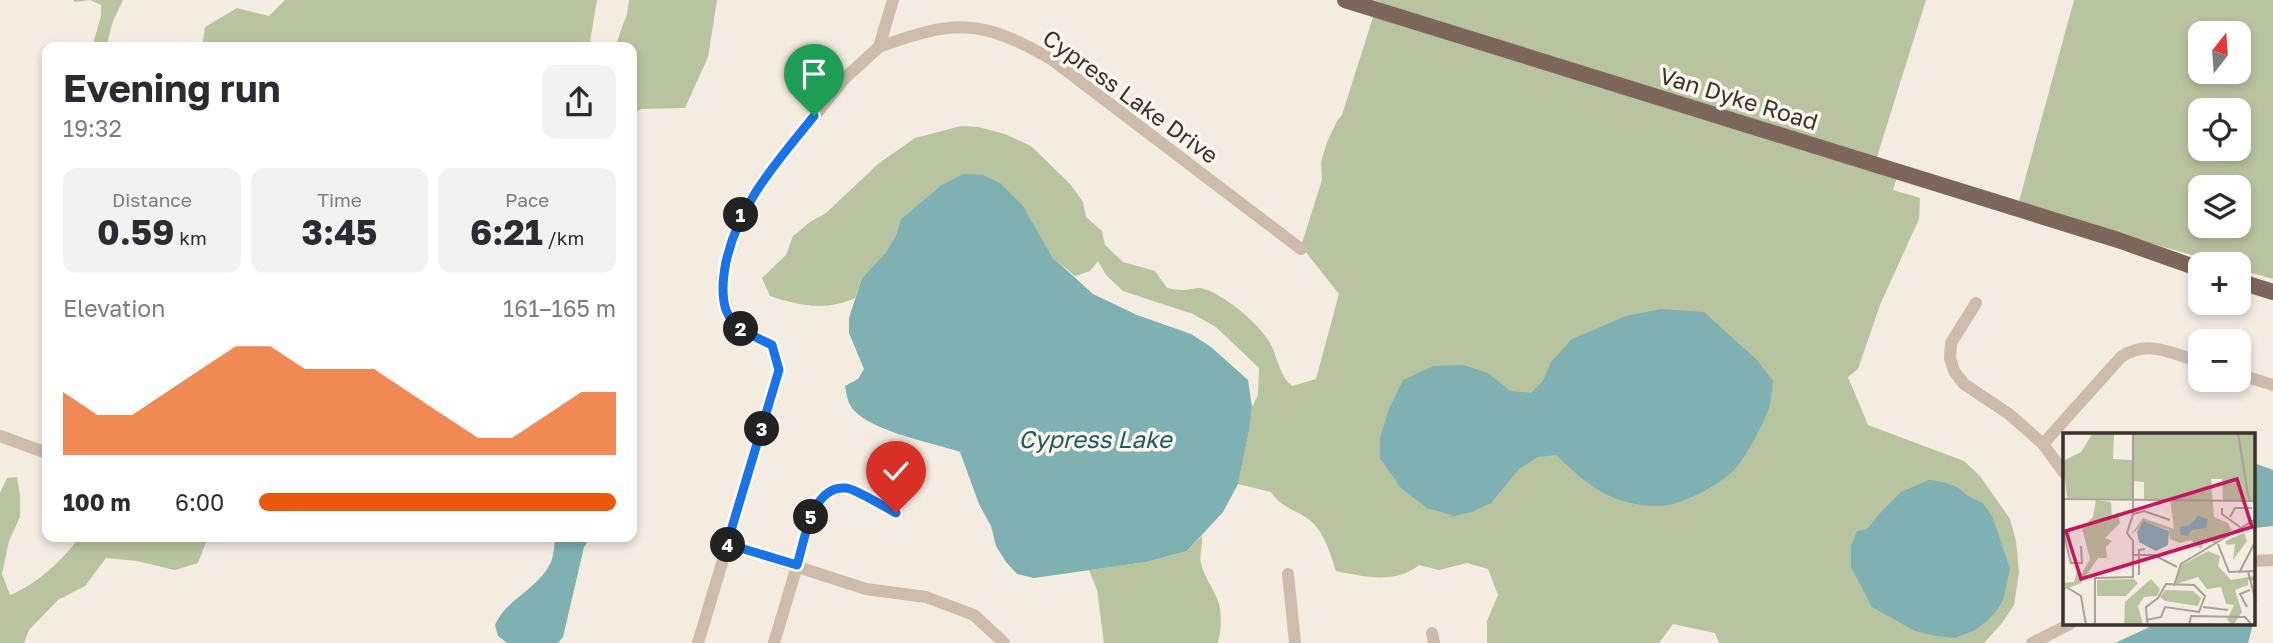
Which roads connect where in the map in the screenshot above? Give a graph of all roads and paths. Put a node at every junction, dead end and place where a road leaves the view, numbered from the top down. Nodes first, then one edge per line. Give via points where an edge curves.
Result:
1 (893, 0) edge
2 (1345, 0) edge
3 (879, 47) junction
4 (2118, 240) junction
5 (1301, 249) dead end
6 (2188, 258) edge
7 (2188, 264) edge
8 (2251, 276) edge
9 (2273, 283) edge
10 (2251, 285) edge
11 (2273, 292) edge
12 (1976, 303) dead end
13 (2188, 358) edge
14 (2251, 378) edge
15 (2273, 384) edge
16 (0, 436) edge
17 (2043, 444) junction
18 (42, 451) edge
19 (2063, 471) edge
20 (896, 513) dead end
21 (727, 544) junction
22 (797, 565) junction
23 (1288, 574) dead end
24 (2066, 626) edge
25 (698, 643) edge
26 (774, 643) edge
27 (1004, 643) edge
28 (1295, 643) edge
29 (2032, 643) edge

1 - 3 street
2 - 4 main road, Van Dyke Road
3 - 5 street, Cypress Lake Drive via 945,27 986,29 1023,43 1051,59
3 - 21 street via 845,78 762,181 743,211 730,245 722,279 726,311 740,328 772,345 779,370
4 - 6 main road, Van Dyke Road
4 - 7 main road, Van Dyke Road
8 - 9 main road
10 - 11 main road
12 - 17 street via 1951,343 1954,371 1964,384
13 - 17 street via 2158,349 2131,350
14 - 15 street
16 - 18 street
17 - 19 street
20 - 22 street via 847,488 827,492 815,506
21 - 22 street
21 - 25 street
22 - 26 street
22 - 27 street via 866,589 926,597 974,615
23 - 28 street
24 - 29 street

